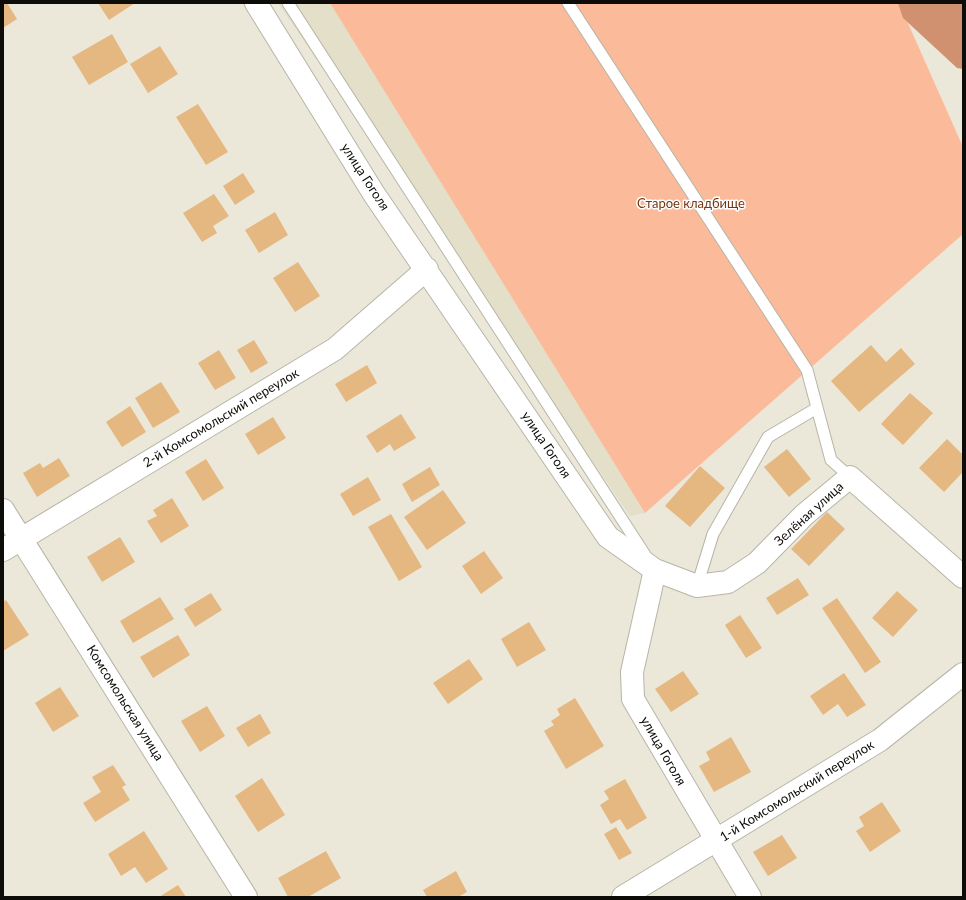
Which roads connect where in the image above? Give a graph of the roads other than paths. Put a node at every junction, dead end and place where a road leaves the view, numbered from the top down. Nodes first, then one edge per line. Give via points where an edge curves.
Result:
1 (256, 3) edge
2 (288, 3) edge
3 (568, 3) edge
4 (427, 269) junction
5 (817, 408) junction
6 (850, 477) junction
7 (3, 510) edge
8 (22, 539) junction
9 (3, 550) edge
10 (655, 570) junction
11 (963, 577) edge
12 (696, 586) junction
13 (963, 674) edge
14 (716, 842) junction
15 (246, 897) edge
16 (623, 897) edge
17 (750, 897) edge

1 - 4 street, улица Гоголя via 374,194
2 - 10 lane
3 - 5 lane via 807,370
4 - 8 street, 2-й Комсомольский переулок via 335,348
4 - 10 street, улица Гоголя via 608,537
5 - 6 lane via 831,460
5 - 12 lane via 768,437 713,534
6 - 11 street, Зелёная улица
6 - 12 street, Зелёная улица via 804,515 757,563 728,582
7 - 8 street, Комсомольская улица
8 - 9 street, 2-й Комсомольский переулок
8 - 15 street, Комсомольская улица
10 - 12 street, Зелёная улица
10 - 14 street, улица Гоголя via 632,672 633,699
13 - 14 street, 1-й Комсомольский переулок via 880,740
14 - 16 street, 1-й Комсомольский переулок
14 - 17 street, улица Гоголя

